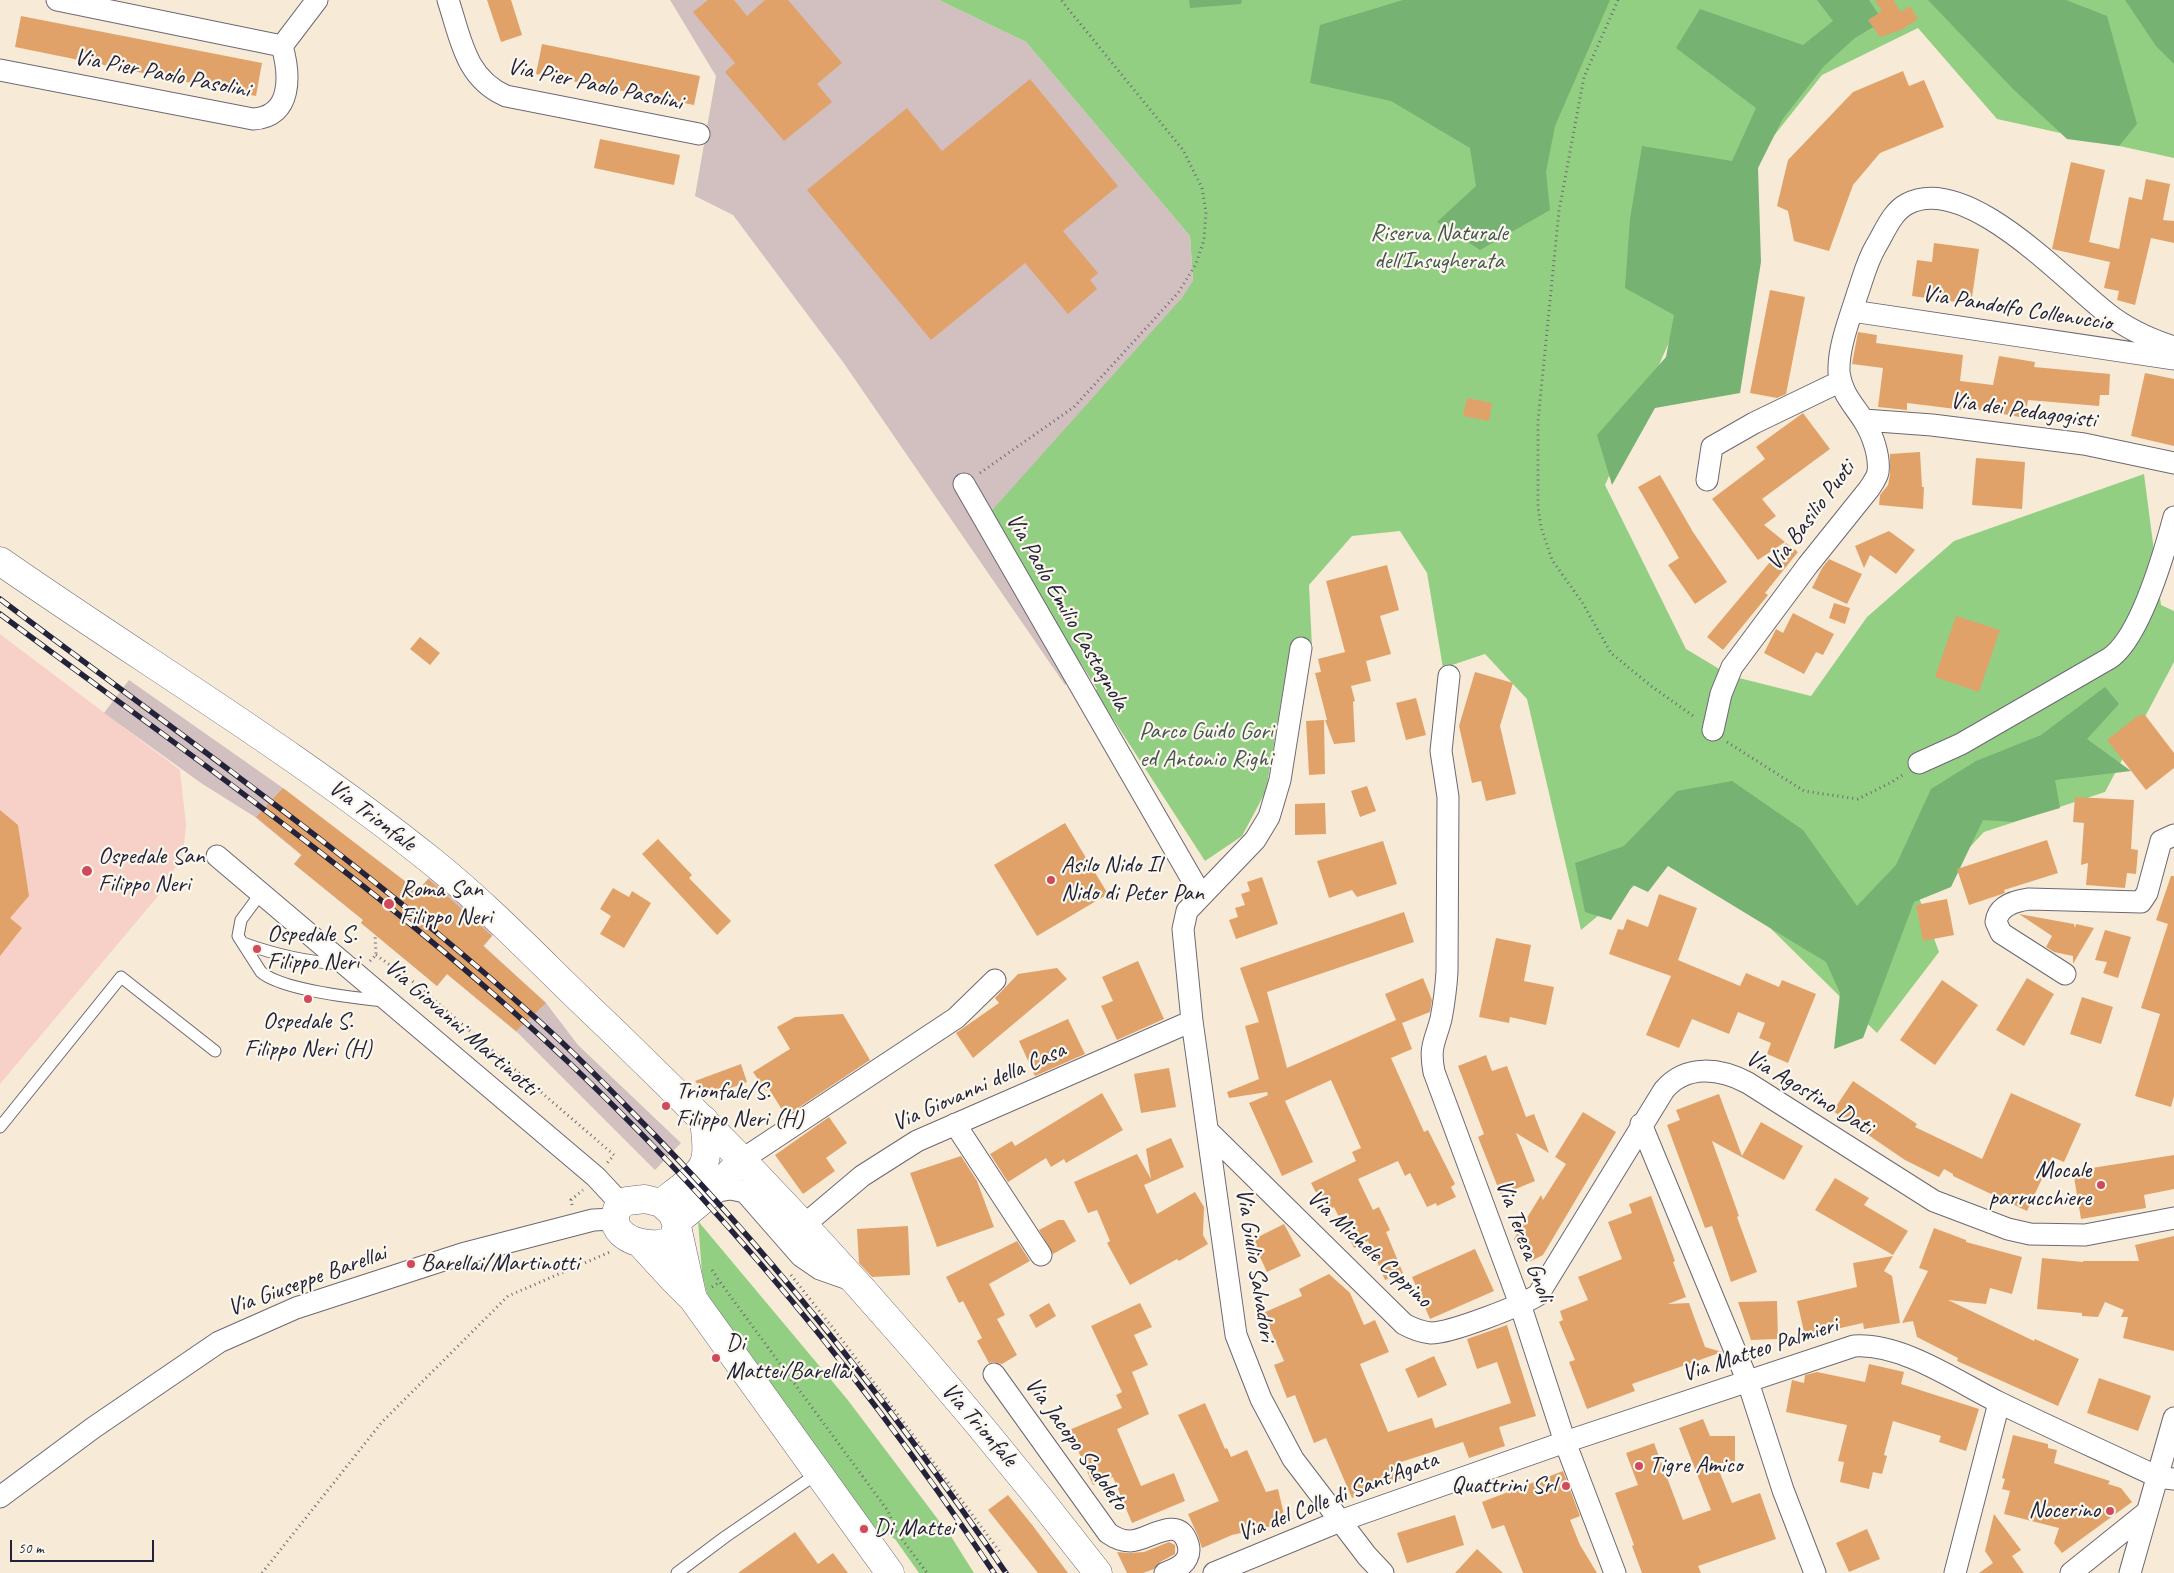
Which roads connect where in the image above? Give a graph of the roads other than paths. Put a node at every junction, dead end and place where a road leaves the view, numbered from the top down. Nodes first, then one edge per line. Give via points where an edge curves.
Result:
1 (56, 0) edge
2 (317, 0) edge
3 (448, 0) edge
4 (282, 46) junction
5 (0, 70) edge
6 (699, 134) dead end
7 (1852, 311) junction
8 (2174, 347) edge
9 (2174, 359) edge
10 (1841, 381) junction
11 (1864, 420) junction
12 (2174, 463) edge
13 (1707, 480) dead end
14 (964, 484) road end
15 (2174, 517) edge
16 (0, 561) edge
17 (1301, 648) dead end
18 (1449, 676) dead end
19 (1713, 730) dead end
20 (1919, 763) dead end
21 (2174, 835) edge
22 (217, 856) dead end
23 (261, 893) junction
24 (1201, 895) junction
25 (244, 943) junction
26 (352, 970) junction
27 (2066, 974) dead end
28 (995, 980) dead end
29 (391, 1002) junction
30 (1192, 1021) junction
31 (215, 1051) dead end
32 (704, 1120) junction
33 (954, 1124) junction
34 (1641, 1124) junction
35 (0, 1127) edge
36 (1208, 1131) junction
37 (743, 1159) junction
38 (712, 1192) junction
39 (618, 1212) junction
40 (671, 1217) junction
41 (2174, 1218) edge
42 (804, 1225) junction
43 (637, 1242) junction
44 (1041, 1255) dead end
45 (854, 1281) junction
46 (699, 1296) junction
47 (1520, 1304) junction
48 (994, 1374) dead end
49 (1748, 1382) junction
50 (1999, 1403) junction
51 (2174, 1418) edge
52 (1565, 1442) junction
53 (818, 1473) junction
54 (2166, 1478) edge
55 (0, 1497) edge
56 (2147, 1512) junction
57 (1340, 1521) junction
58 (677, 1573) edge
59 (890, 1573) edge
60 (1098, 1573) edge
61 (1165, 1573) edge
62 (1214, 1573) edge
63 (1382, 1573) edge
64 (1615, 1573) edge
65 (1815, 1573) edge
66 (1955, 1573) edge
67 (2071, 1573) edge
68 (2130, 1573) edge

1 - 4 street
2 - 4 street
3 - 6 street, Via Pier Paolo Pasolini via 468,60 478,78 490,88 506,96
4 - 5 street, Via Pier Paolo Pasolini via 288,74 282,100 270,115 253,119
7 - 8 street, Via Basilio Puoti via 1869,260 1893,217 1913,201 1935,198 1967,206 1996,221 2118,321 2140,334
7 - 9 street, Via Pandolfo Collenuccio
7 - 10 street, Via Basilio Puoti via 1840,359
10 - 11 street, Via Basilio Puoti via 1847,398
10 - 13 street via 1712,447
11 - 12 street, Via dei Pedagogisti via 2084,444
11 - 19 street, Via Basilio Puoti via 1876,454 1878,471 1875,478 1732,667 1721,694
14 - 24 street, Via Paolo Emilio Castagnola
15 - 20 street via 2163,556 2136,624 2114,655 1961,744
16 - 32 main road, Via Trionfale via 225,711 412,846 511,930
17 - 24 street via 1283,763 1271,812 1255,840
18 - 47 street, Via Teresa Gnoli via 1441,751 1448,797 1445,998 1431,1050 1433,1066 1463,1154
21 - 27 street via 2161,841 2147,893 2141,902 2029,899 2013,902 1999,912 1996,922 2001,933
22 - 23 street, Via Giovanni Martinotti
23 - 25 lane via 239,926 238,936
23 - 26 street, Via Giovanni Martinotti
24 - 30 street via 1184,916 1183,929
25 - 26 lane via 269,952
25 - 29 lane via 261,972 272,980
26 - 29 street, Via Giovanni Martinotti
28 - 37 street via 956,1018
29 - 39 street, Via Giovanni Martinotti via 596,1177
30 - 33 street, Via Giovanni della Casa
30 - 36 street, Via Giulio Salvadori
31 - 35 lane via 121,977
32 - 37 main road, Via Trionfale
32 - 40 main road via 704,1163
33 - 42 street, Via Giovanni della Casa via 917,1141 875,1167
33 - 44 street
34 - 41 street, Via Agostino Dati via 1673,1081 1695,1072 1717,1071 1748,1083 1934,1201 2008,1229 2030,1234 2085,1235
34 - 47 street, Via Agostino Dati via 1542,1289
34 - 49 street
36 - 47 street, Via Michele Coppino via 1404,1324 1421,1331 1437,1332
36 - 57 street, Via Giulio Salvadori via 1232,1315 1241,1353 1286,1446
37 - 38 main road
37 - 42 main road, Via Trionfale
38 - 40 main road
38 - 45 street, Via Trionfale via 731,1189 745,1192 802,1256 820,1269
39 - 40 main road via 640,1198
39 - 43 main road via 620,1230
39 - 55 street, Via Giuseppe Barellai via 462,1254 296,1308 219,1342 93,1428
40 - 43 main road via 675,1236 666,1244 653,1246
40 - 46 main road
42 - 45 main road, Via Trionfale
43 - 46 main road via 672,1280
45 - 60 main road, Via Trionfale via 1012,1463
46 - 53 main road
47 - 52 street, Via Teresa Gnoli
48 - 61 street, Via Jacopo Sadoleto via 1108,1533 1118,1539 1132,1541 1167,1529 1183,1534 1189,1547 1187,1558 1181,1566
49 - 50 street, Via Matteo Palmieri via 1847,1347 1873,1346 1916,1361
49 - 52 street, Via Matteo Palmieri
49 - 65 street via 1780,1482
50 - 54 street, Via Matteo Palmieri
50 - 66 street
51 - 54 street
52 - 57 street, Via del Colle di Sant'Agata
52 - 64 street, Via Teresa Gnoli
53 - 58 lane
53 - 59 main road
54 - 56 street
56 - 67 street
56 - 68 street
57 - 62 street, Via del Colle di Sant'Agata
57 - 63 street, Via Giulio Salvadori

